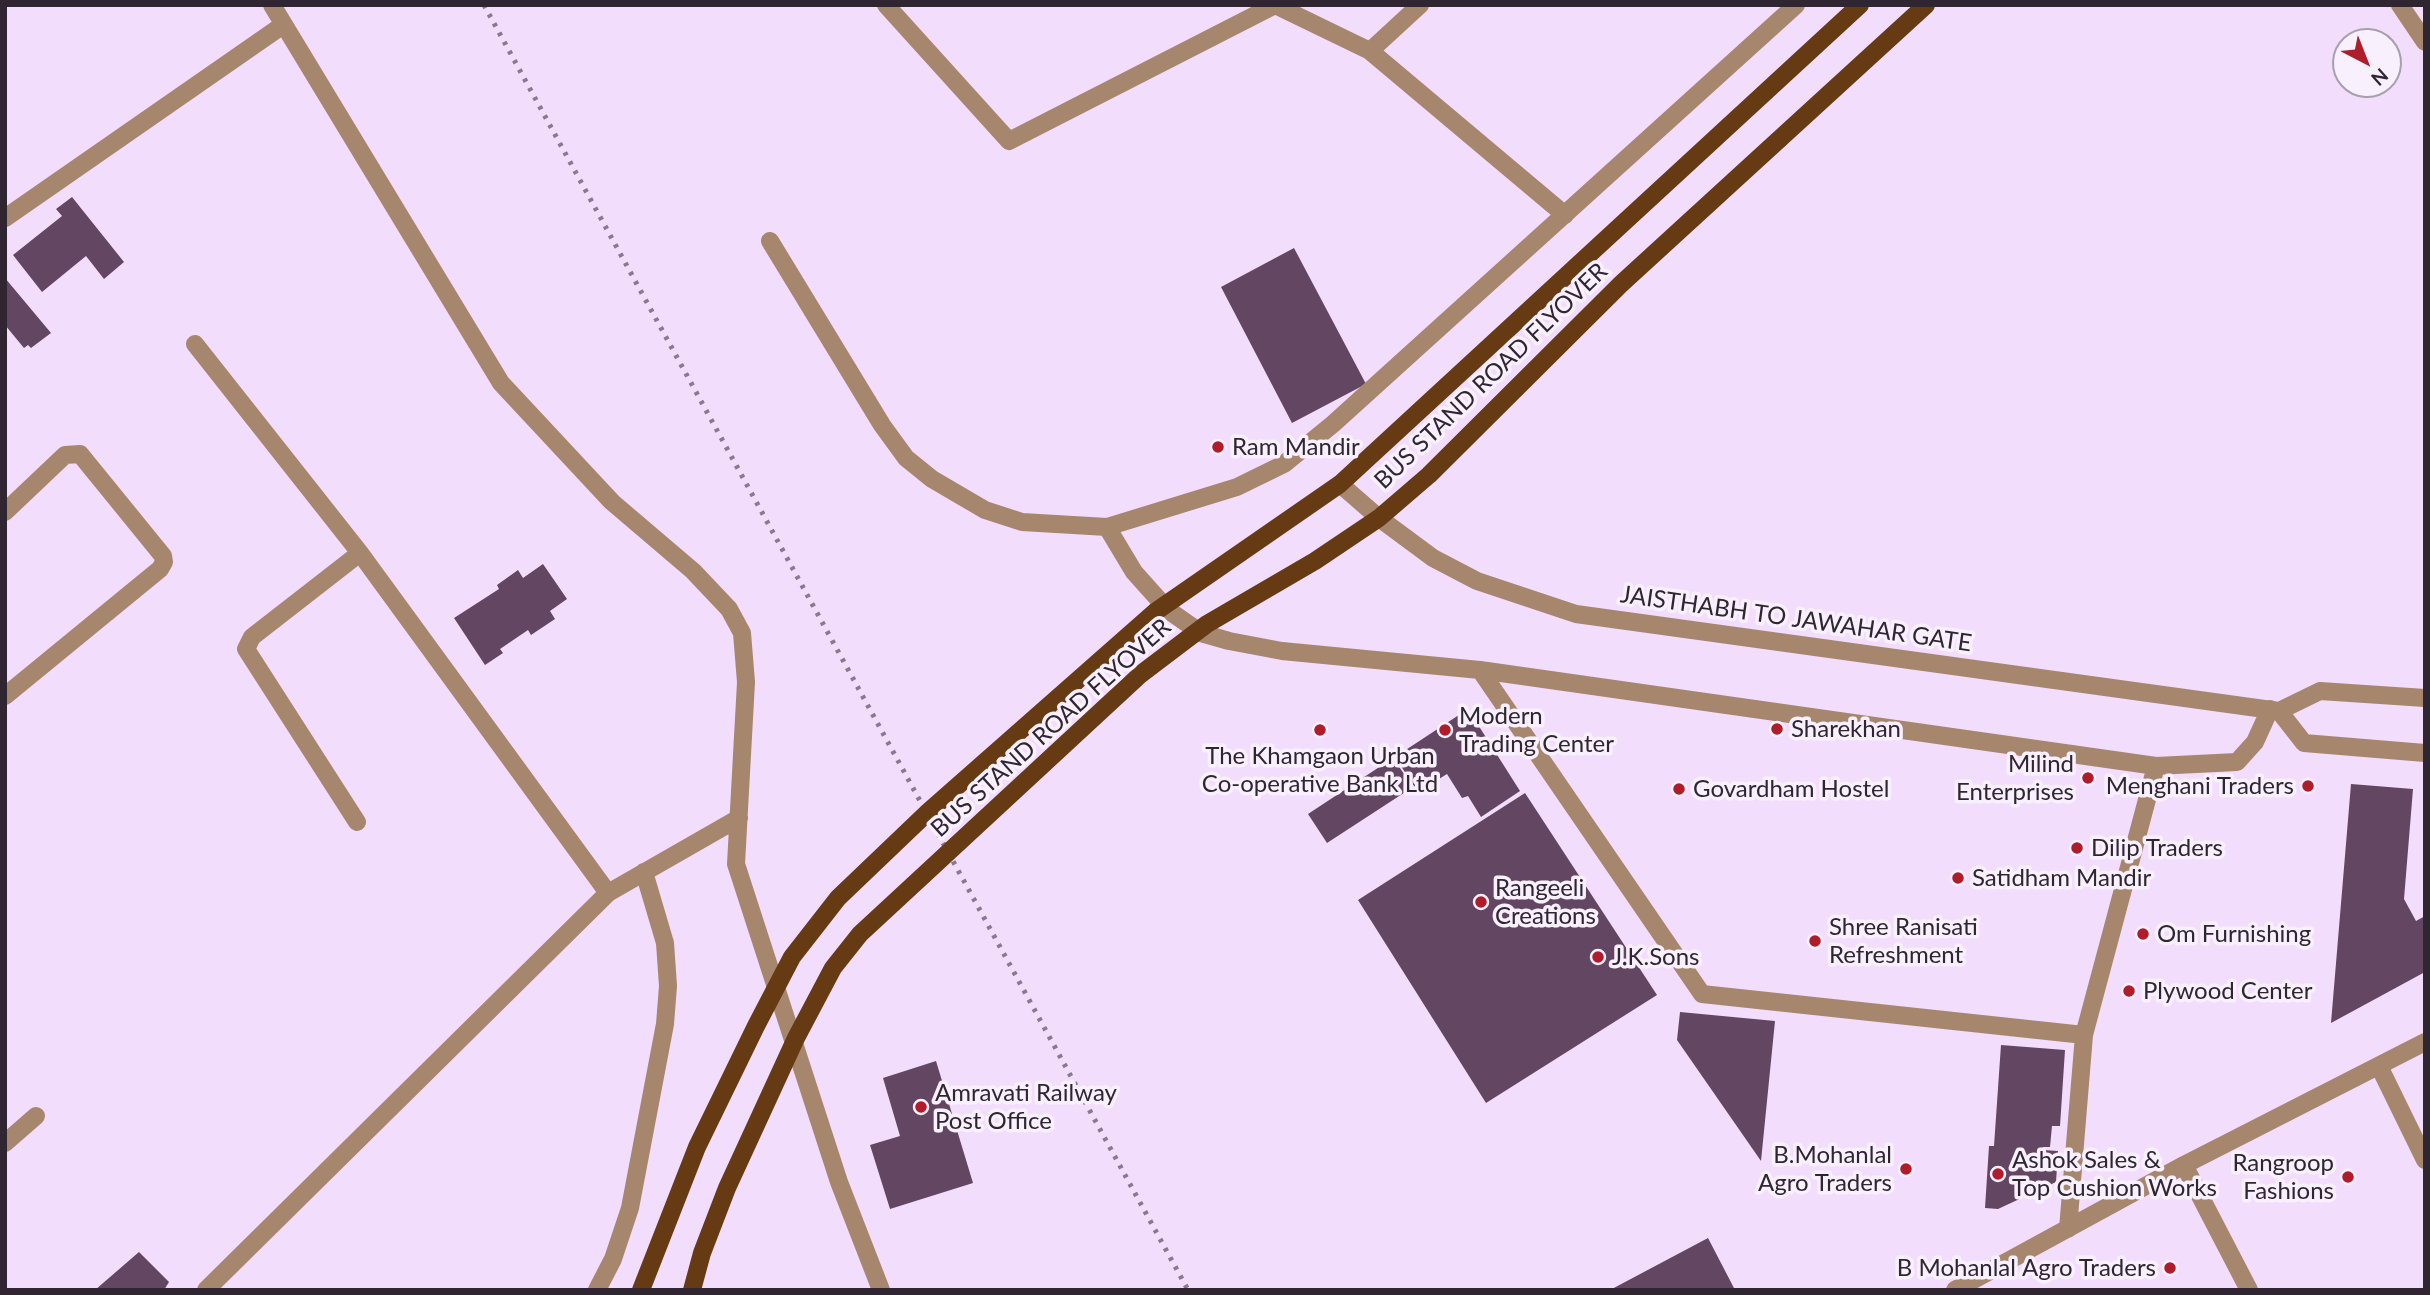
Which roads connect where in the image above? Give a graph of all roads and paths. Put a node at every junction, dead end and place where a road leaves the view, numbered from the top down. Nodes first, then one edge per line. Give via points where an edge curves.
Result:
1 (272, 5) edge
2 (886, 5) edge
3 (1275, 5) edge
4 (1420, 5) edge
5 (1797, 5) edge
6 (1860, 5) edge
7 (1926, 5) edge
8 (2400, 5) edge
9 (283, 25) junction
10 (2425, 42) edge
11 (1370, 51) junction
12 (1565, 215) junction
13 (5, 218) edge
14 (770, 242) dead end
15 (195, 344) dead end
16 (1340, 484) junction
17 (5, 512) edge
18 (1379, 518) junction
19 (1107, 527) junction
20 (360, 553) junction
21 (1480, 670) junction
22 (5, 696) edge
23 (2425, 698) edge
24 (2274, 710) junction
25 (2425, 753) edge
26 (2156, 766) junction
27 (739, 818) junction
28 (357, 822) dead end
29 (644, 872) junction
30 (608, 893) junction
31 (2084, 1035) junction
32 (2425, 1042) edge
33 (2379, 1066) junction
34 (36, 1116) dead end
35 (5, 1143) edge
36 (2425, 1160) edge
37 (2184, 1165) junction
38 (2068, 1228) junction
39 (1984, 1283) edge
40 (206, 1290) edge
41 (597, 1290) edge
42 (641, 1290) edge
43 (692, 1290) edge
44 (881, 1290) edge
45 (1955, 1290) edge
46 (2249, 1290) edge

1 - 9 street
2 - 3 street via 1009,141
3 - 11 street
4 - 11 street
5 - 12 street
6 - 16 main road, BUS STAND ROAD FLYOVER, bridge
7 - 18 main road, BUS STAND ROAD FLYOVER, bridge via 1621,284 1429,475
8 - 10 street
9 - 13 street
9 - 27 street via 501,383 612,502 729,608 742,633 746,682
11 - 12 street
12 - 19 street via 1284,464 1237,487
14 - 19 street via 906,458 985,510 1022,522
15 - 20 street
16 - 18 street, JAISTHABH TO JAWAHAR GATE
16 - 42 main road, BUS STAND ROAD FLYOVER, bridge via 1155,612 928,812 838,898 792,957 756,1026 697,1147
17 - 22 street via 65,455 80,454 164,562
18 - 24 street, JAISTHABH TO JAWAHAR GATE via 1433,558 1477,581 1576,614
18 - 43 main road, BUS STAND ROAD FLYOVER, bridge via 1207,624 1141,674 860,934 833,968 796,1038 727,1188
19 - 21 street via 1134,572 1167,610 1201,632 1282,651
20 - 28 street via 252,637 246,649
20 - 30 street
21 - 26 street
21 - 31 street via 1702,994
23 - 24 street via 2320,691
24 - 25 street via 2304,743
24 - 26 street via 2237,762
26 - 31 street
27 - 29 street
27 - 44 street via 736,863 839,1182
29 - 30 street
29 - 41 street via 665,943 665,1024 630,1208 614,1259
30 - 40 street
31 - 38 street
32 - 33 street
33 - 36 street
33 - 37 street
34 - 35 street
37 - 38 street
37 - 46 street
38 - 39 street
39 - 45 street

